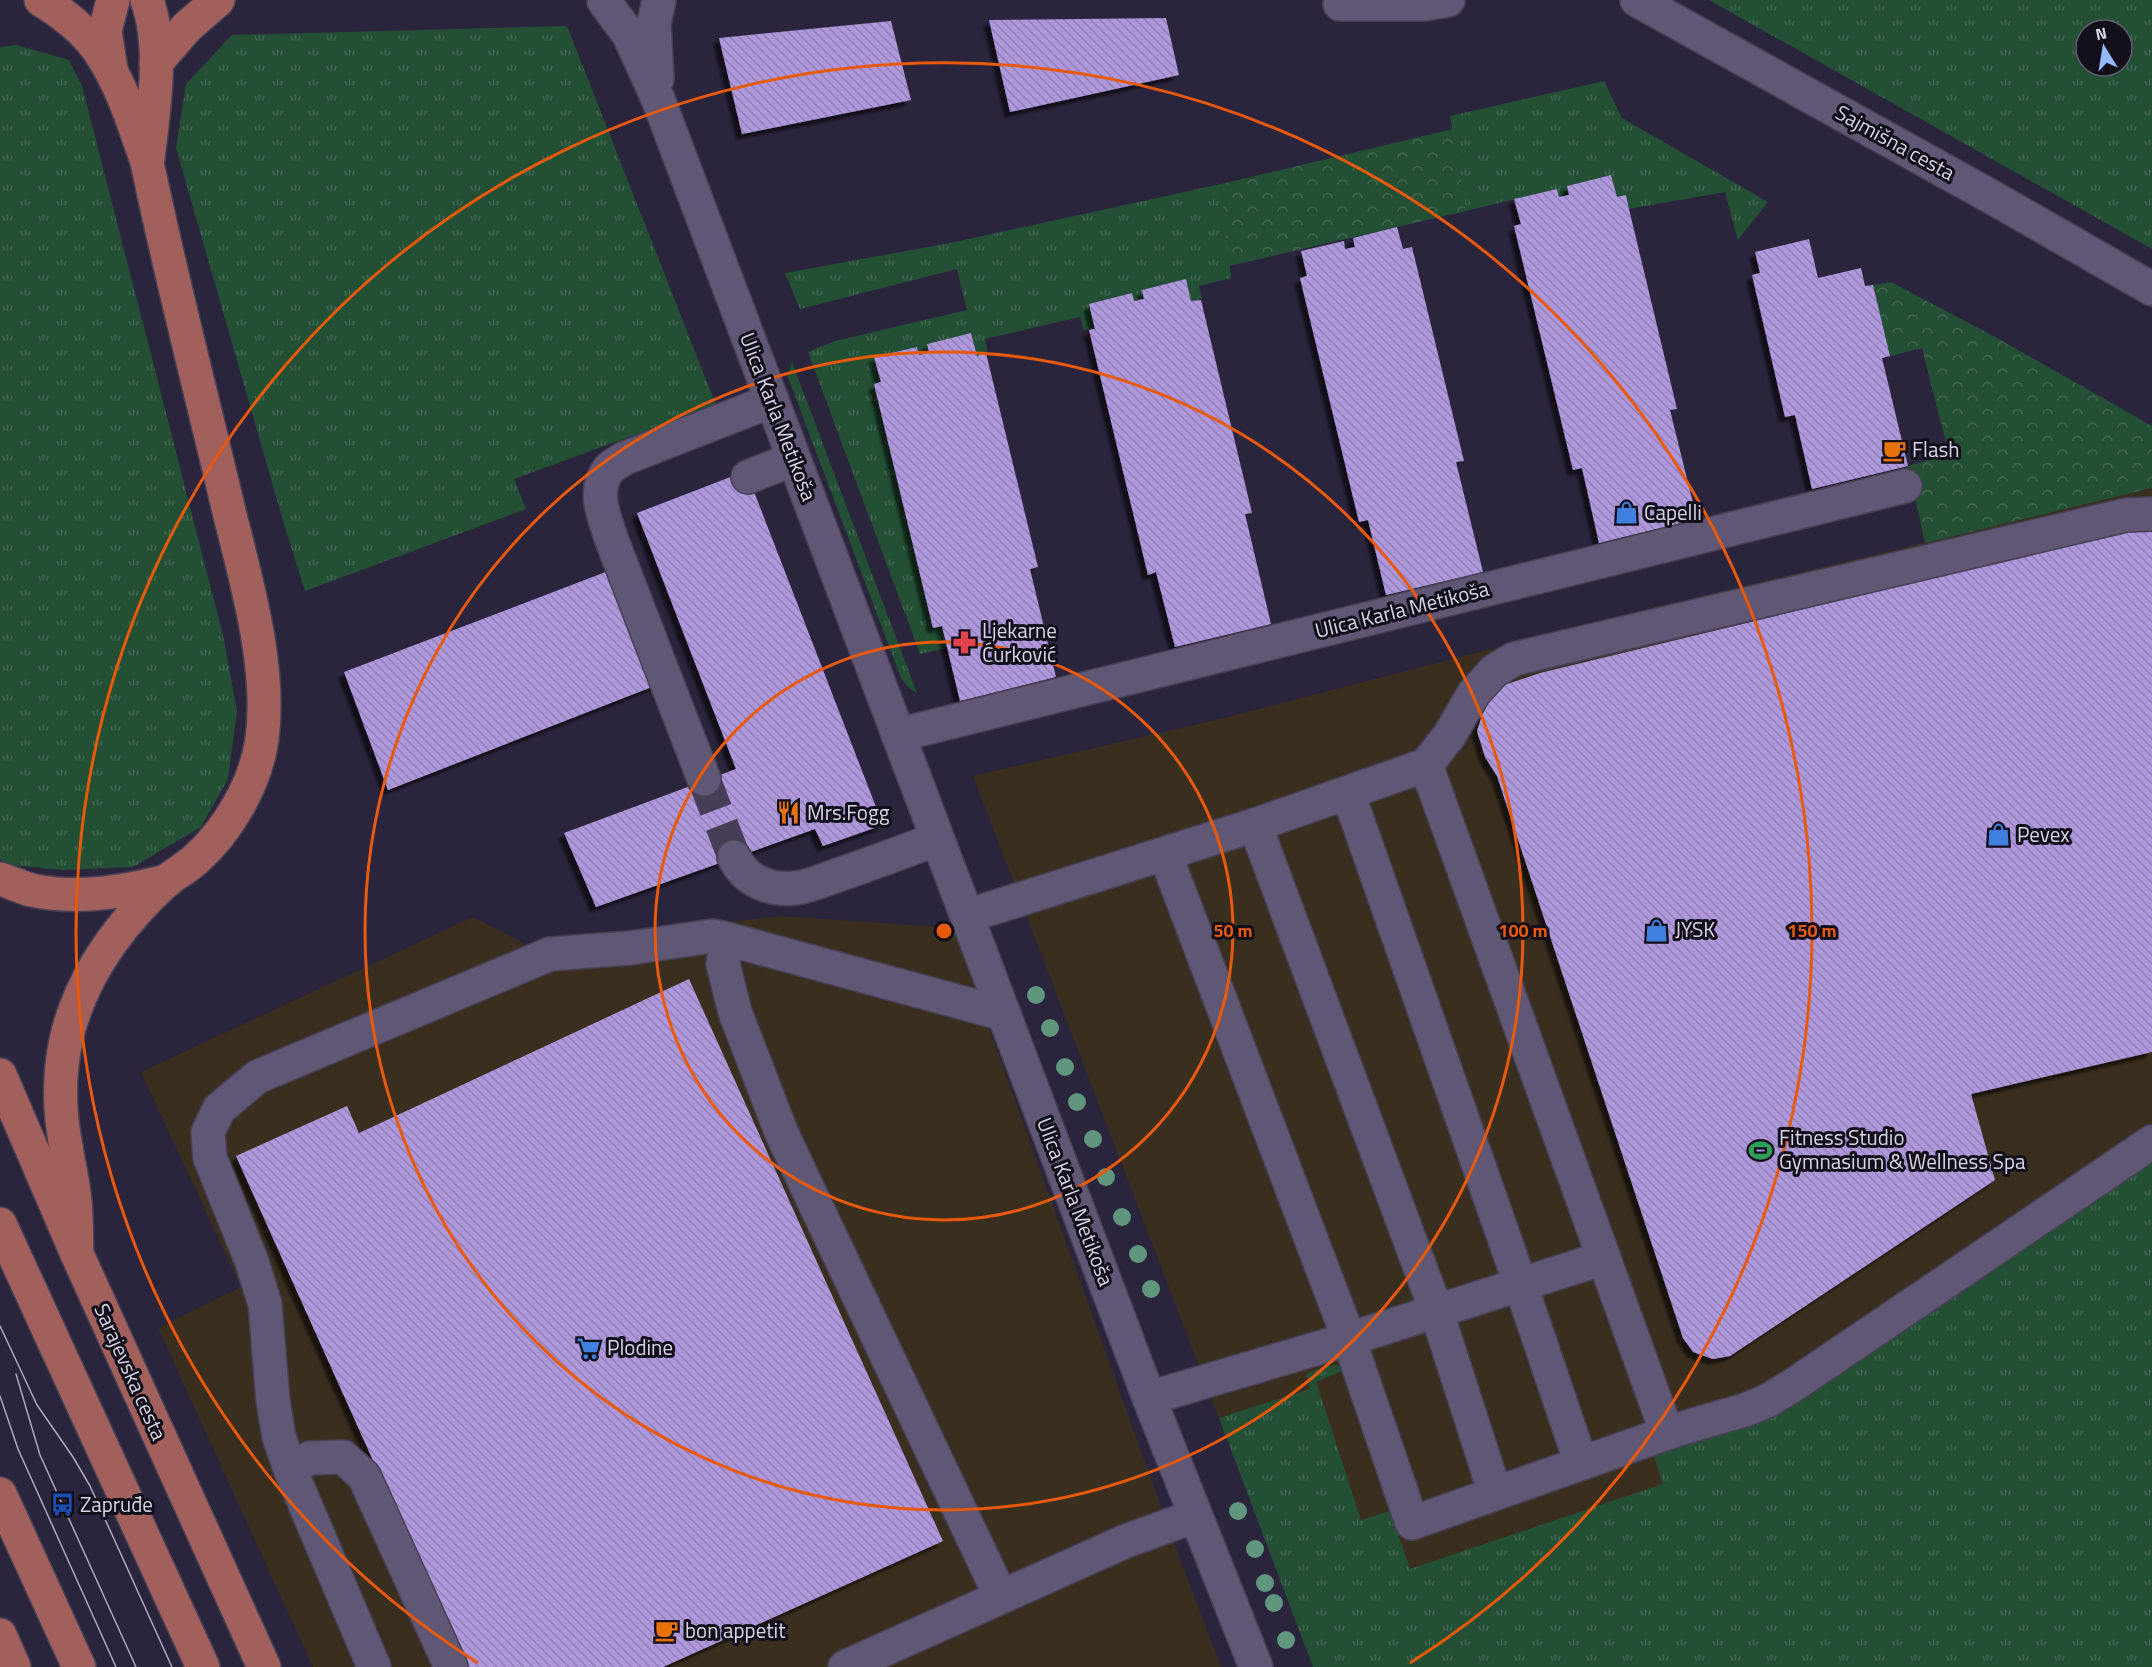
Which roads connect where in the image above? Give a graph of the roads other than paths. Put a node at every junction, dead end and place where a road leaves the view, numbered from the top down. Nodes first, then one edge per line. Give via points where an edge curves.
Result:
1 (41, 0) edge
2 (113, 0) edge
3 (147, 0) edge
4 (218, 0) edge
5 (652, 0) edge
6 (659, 0) edge
7 (1448, 0) edge
8 (1636, 0) edge
9 (603, 1) edge
10 (1340, 4) dead end
11 (156, 63) junction
12 (112, 74) junction
13 (658, 99) junction
14 (147, 162) junction
15 (2152, 289) edge
16 (771, 401) junction
17 (793, 459) junction
18 (748, 477) dead end
19 (1905, 486) dead end
20 (2152, 514) edge
21 (898, 735) junction
22 (1426, 765) junction
23 (704, 779) tunnel mouth
24 (1348, 793) junction
25 (1255, 825) junction
26 (937, 839) junction
27 (1165, 854) junction
28 (734, 857) tunnel mouth
29 (0, 879) edge
30 (166, 881) junction
31 (967, 916) junction
32 (727, 939) junction
33 (1004, 1014) junction
34 (0, 1075) edge
35 (2152, 1142) edge
36 (0, 1224) edge
37 (77, 1254) junction
38 (1604, 1258) junction
39 (1520, 1283) junction
40 (1436, 1310) junction
41 (1349, 1339) junction
42 (1149, 1398) junction
43 (1667, 1433) junction
44 (1581, 1463) junction
45 (290, 1469) junction
46 (1496, 1493) junction
47 (0, 1494) edge
48 (1196, 1516) junction
49 (1001, 1598) junction
50 (0, 1635) edge
51 (14, 1667) edge
52 (79, 1667) edge
53 (203, 1667) edge
54 (264, 1667) edge
55 (374, 1667) edge
56 (451, 1667) edge
57 (845, 1667) edge
58 (1256, 1667) edge

1 - 12 main road via 83,32
2 - 12 main road via 105,31
3 - 11 main road
4 - 11 main road
5 - 9 street via 626,7
6 - 13 street, Ulica Karla Metikoša via 654,23
7 - 10 street via 1425,4
8 - 15 street, Sajmišna cesta
9 - 13 street, Ulica Karla Metikoša via 629,35
11 - 14 main road
12 - 14 main road
13 - 16 street, Ulica Karla Metikoša
14 - 30 main road via 242,565 263,682 262,740 236,809 196,859
16 - 17 street, Ulica Karla Metikoša
16 - 23 street via 625,458 609,469 602,485 599,503 611,538
17 - 18 street
17 - 21 street, Ulica Karla Metikoša
19 - 21 street, Ulica Karla Metikoša
20 - 22 street via 2126,515 1514,659 1494,671 1474,693 1449,736
21 - 26 street, Ulica Karla Metikoša
22 - 24 street
22 - 38 street
24 - 25 street
24 - 39 street
25 - 27 street
25 - 40 street
26 - 28 street via 796,888 756,883 739,868
26 - 31 street, Ulica Karla Metikoša
27 - 31 street
27 - 41 street
29 - 30 main road via 31,890 85,895 122,892
30 - 37 main road via 112,939 74,1011 64,1047 62,1119 76,1205
31 - 33 street, Ulica Karla Metikoša
32 - 33 street
32 - 45 street via 712,936 550,954 257,1077 219,1109 208,1132 210,1158 265,1304 273,1401
32 - 49 street via 723,964 735,1012 782,1134
33 - 42 street, Ulica Karla Metikoša
34 - 37 main road, Sarajevska cesta
35 - 43 street via 1796,1384 1745,1410
36 - 53 main road
37 - 54 main road, Sarajevska cesta
38 - 39 street
38 - 43 street
39 - 40 street
39 - 44 street
40 - 41 street
40 - 46 street
41 - 42 street
41 - 46 street via 1412,1523
42 - 48 street, Ulica Karla Metikoša
43 - 44 street
44 - 46 street
45 - 55 street
45 - 56 street via 310,1458 343,1457 364,1476
47 - 52 main road
48 - 49 street via 1126,1541
48 - 58 street, Ulica Karla Metikoša
49 - 57 street
50 - 51 main road

